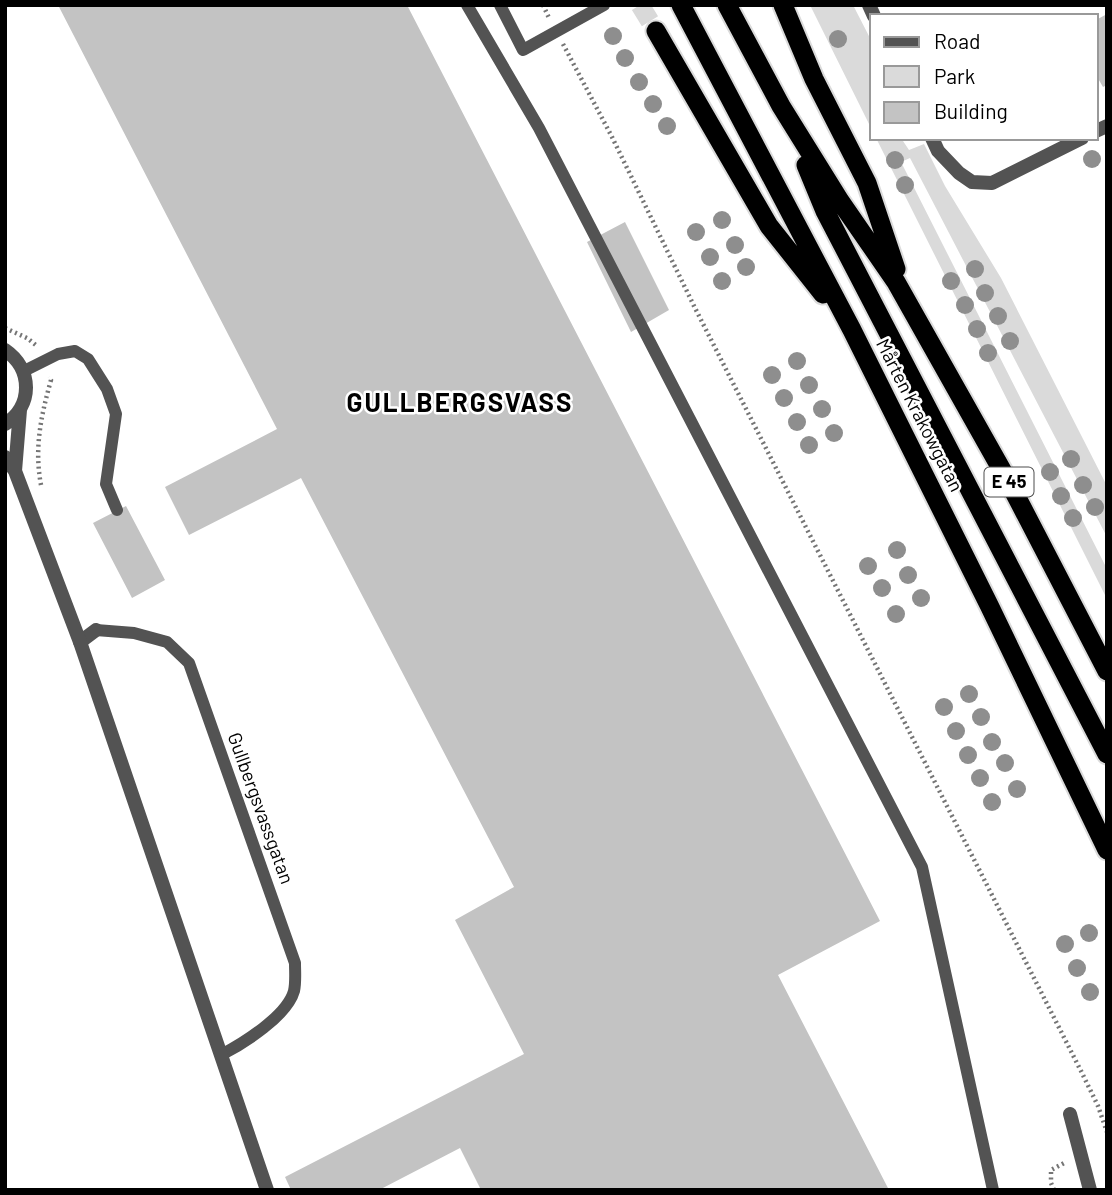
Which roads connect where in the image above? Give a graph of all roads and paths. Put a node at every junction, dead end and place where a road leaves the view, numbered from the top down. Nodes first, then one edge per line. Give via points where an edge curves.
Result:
1 (467, 5) edge
2 (500, 5) edge
3 (543, 5) edge
4 (604, 5) edge
5 (681, 5) edge
6 (727, 5) edge
7 (783, 5) edge
8 (656, 31) tunnel mouth
9 (556, 32) junction
10 (781, 106) junction
11 (933, 140) edge
12 (1078, 140) edge
13 (905, 297) junction
14 (5, 328) edge
15 (852, 330) junction
16 (5, 350) edge
17 (44, 361) junction
18 (24, 372) junction
19 (20, 410) junction
20 (5, 424) edge
21 (5, 457) edge
22 (15, 471) junction
23 (42, 487) dead end
24 (117, 510) dead end
25 (96, 630) joint
26 (80, 642) junction
27 (1107, 671) edge
28 (1107, 754) edge
29 (1107, 850) edge
30 (221, 1055) junction
31 (1070, 1114) dead end
32 (1107, 1132) edge
33 (267, 1190) edge
34 (993, 1190) edge
35 (1090, 1190) edge

1 - 34 lane via 539,128 922,867
2 - 9 lane via 523,50
3 - 9 path
4 - 9 lane
5 - 15 highway, Mårten Krakowgatan
6 - 10 highway, E 45
7 - 13 highway via 814,79 867,183
8 - 15 highway via 769,226
9 - 32 path via 1083,1073
10 - 13 highway, E 45
10 - 28 highway via 825,211
11 - 12 street via 959,173 972,182 992,183
13 - 27 highway, E 45
14 - 17 path via 35,343
15 - 29 highway, Mårten Krakowgatan
16 - 18 street
17 - 18 lane
17 - 23 path via 51,380 38,438
17 - 24 lane via 75,351 88,359 107,389 116,414 106,484
18 - 19 street via 27,391
19 - 20 street
19 - 22 street
21 - 22 street
22 - 26 street
25 - 26 street, Gullbergsvassgatan
25 - 30 lane, Gullbergsvassgatan via 167,642 189,663 295,963 294,990 286,1008
26 - 30 street
30 - 33 street
31 - 35 street

